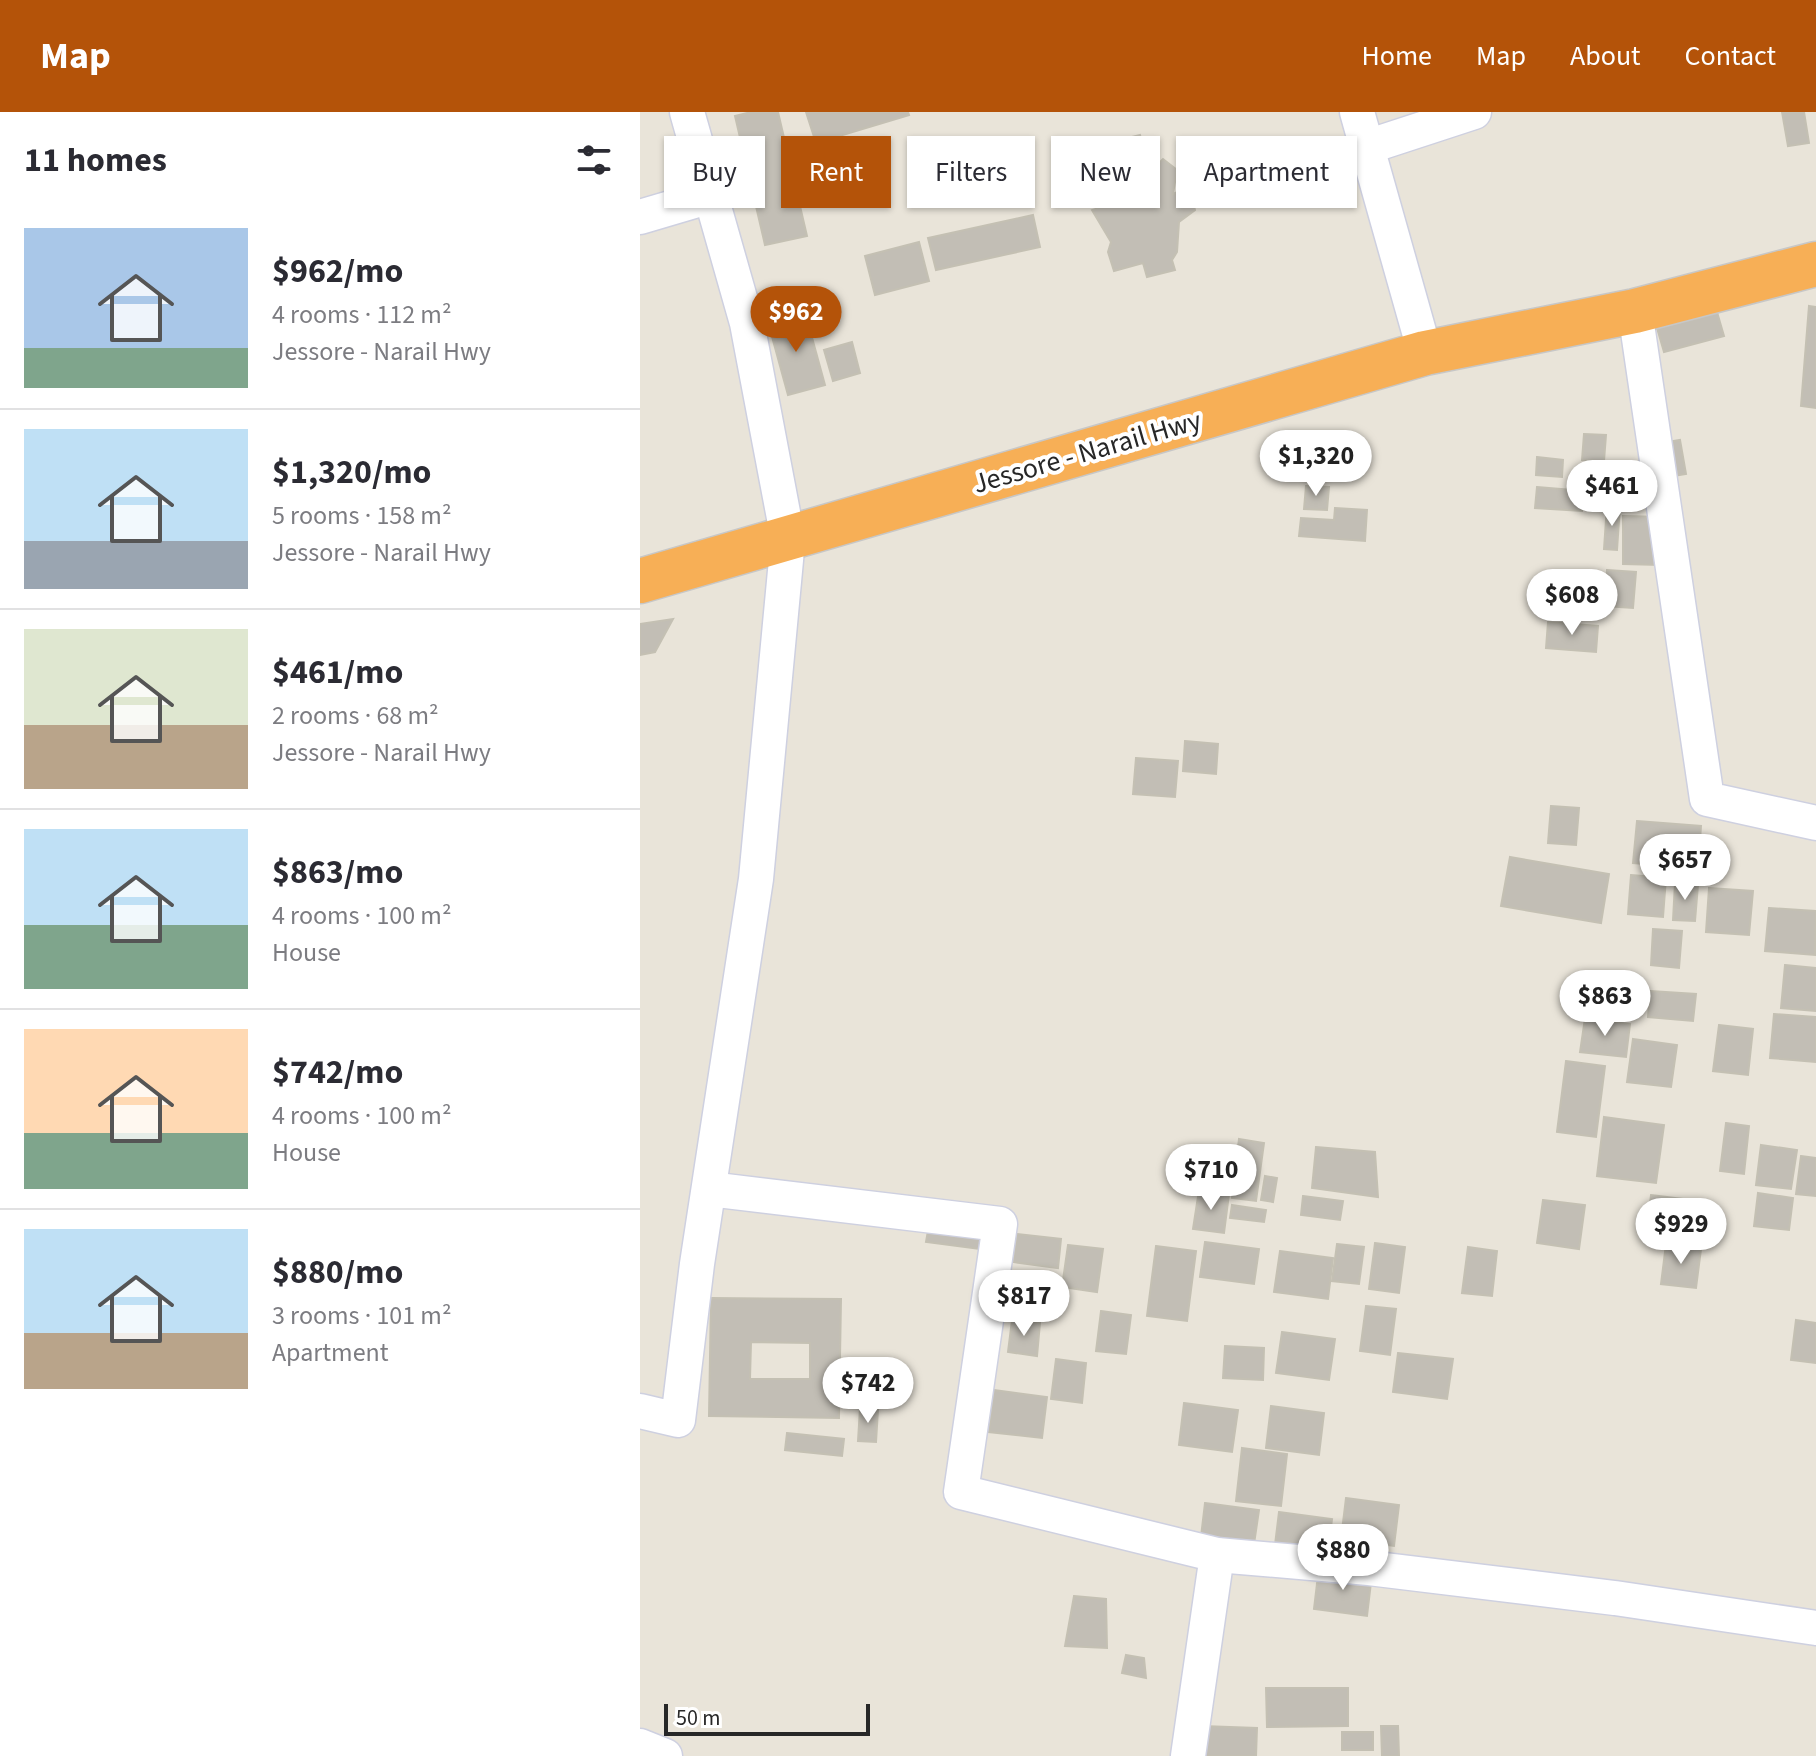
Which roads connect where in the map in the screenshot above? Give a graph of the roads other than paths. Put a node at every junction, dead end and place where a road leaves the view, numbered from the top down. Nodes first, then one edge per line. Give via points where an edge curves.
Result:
1 (687, 112) edge
2 (1357, 112) edge
3 (1474, 112) edge
4 (694, 136) edge
5 (1367, 147) junction
6 (670, 208) edge
7 (714, 208) edge
8 (640, 217) edge
9 (1816, 264) edge
10 (1635, 311) junction
11 (1425, 353) junction
12 (788, 539) junction
13 (640, 581) edge
14 (1816, 823) edge
15 (709, 1189) junction
16 (640, 1411) edge
17 (1217, 1555) junction
18 (1816, 1628) edge
19 (640, 1746) edge
20 (665, 1756) edge
21 (1188, 1756) edge

1 - 4 street
2 - 5 street
3 - 5 street
5 - 11 street
6 - 8 street
7 - 12 street via 747,323
9 - 10 highway, Jessore - Narail Hwy
10 - 11 highway, Jessore - Narail Hwy
10 - 14 street via 1707,799
11 - 12 highway, Jessore - Narail Hwy
12 - 13 highway, Jessore - Narail Hwy
12 - 15 street via 756,879
15 - 16 street via 678,1420
15 - 17 street via 1000,1224 961,1492
17 - 18 street via 1369,1568
17 - 21 street
19 - 20 street

